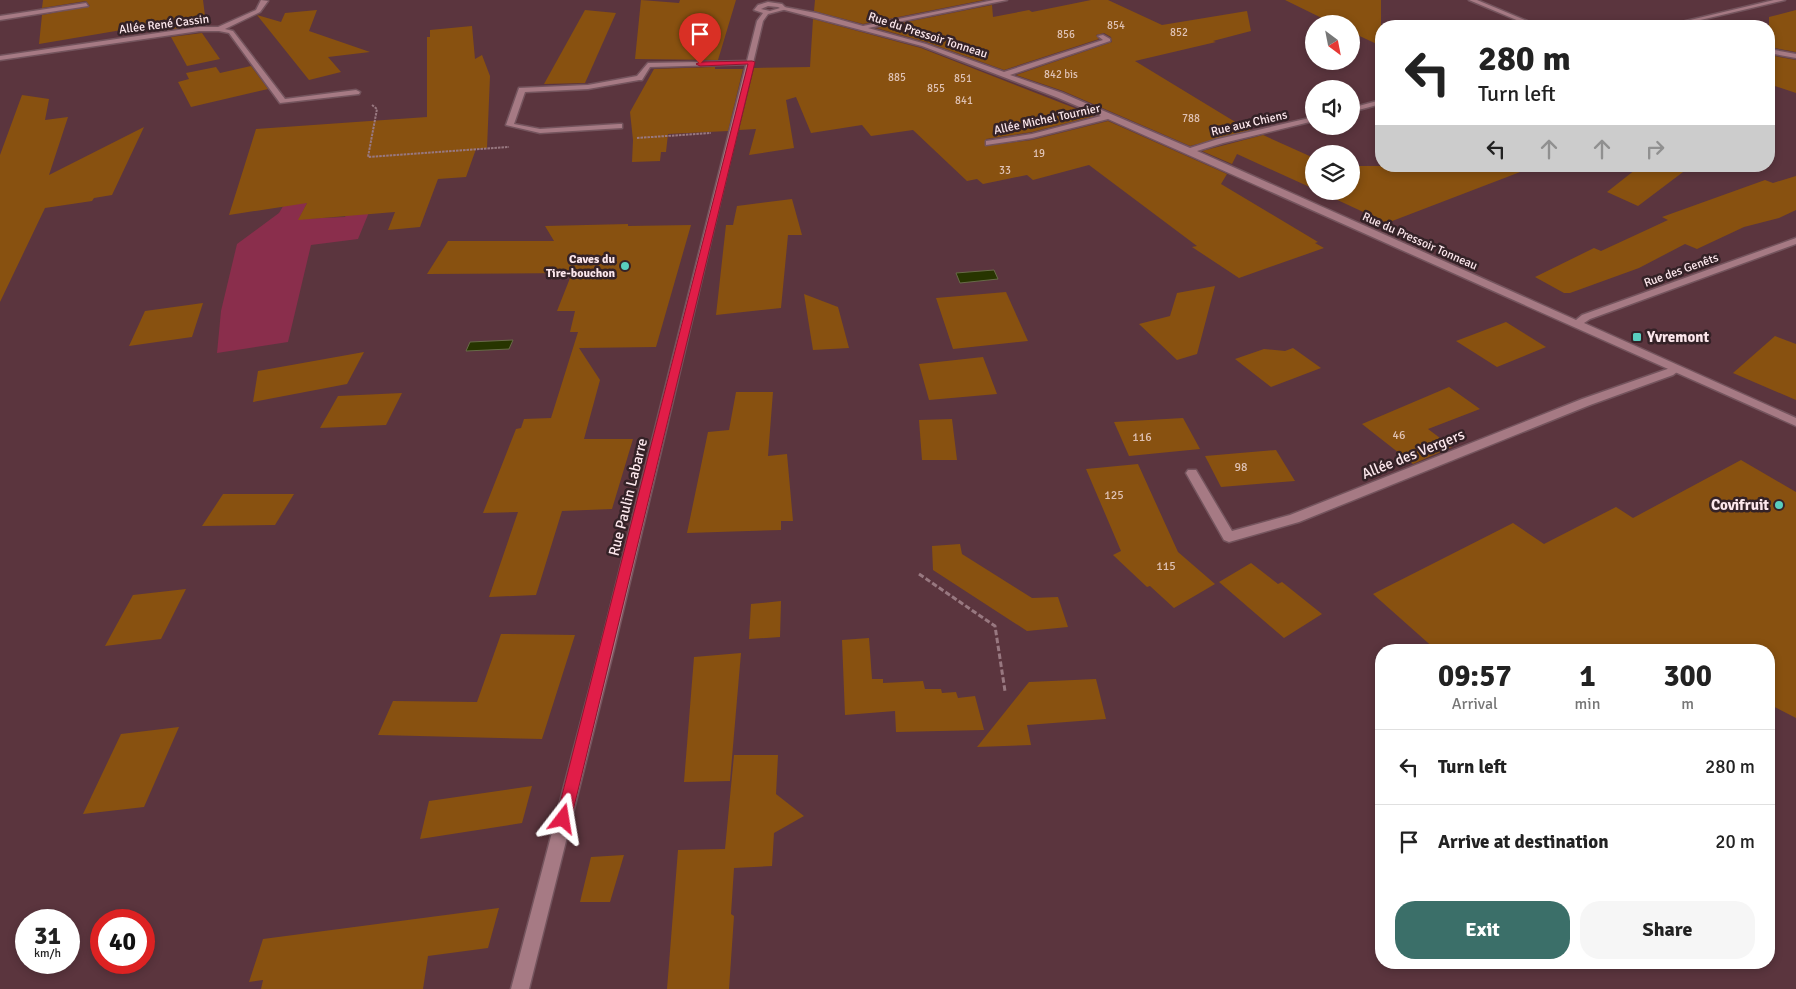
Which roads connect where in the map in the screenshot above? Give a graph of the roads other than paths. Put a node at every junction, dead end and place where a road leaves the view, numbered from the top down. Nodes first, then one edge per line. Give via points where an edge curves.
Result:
1 (264, 0) edge
2 (1004, 0) edge
3 (1472, 0) edge
4 (1760, 0) edge
5 (1782, 0) edge
6 (1770, 4) junction
7 (86, 5) dead end
8 (766, 6) edge
9 (784, 9) joint
10 (0, 18) edge
11 (1521, 20) edge
12 (1696, 20) edge
13 (862, 27) junction
14 (218, 29) junction
15 (1101, 36) dead end
16 (1775, 52) edge
17 (1796, 56) edge
18 (0, 58) edge
19 (752, 62) junction
20 (1005, 74) junction
21 (356, 92) dead end
22 (1375, 104) edge
23 (1360, 108) edge
24 (1110, 116) junction
25 (1305, 121) edge
26 (619, 126) dead end
27 (989, 143) dead end
28 (1190, 151) junction
29 (1796, 242) edge
30 (1576, 324) junction
31 (1676, 369) junction
32 (1796, 422) edge
33 (1192, 473) dead end
34 (520, 989) edge

1 - 14 street via 258,11
2 - 13 street
3 - 11 street
4 - 6 street
5 - 6 street
6 - 12 street
7 - 10 street
8 - 9 street, Rue Paulin Labarre via 775,13
8 - 19 street, Rue Paulin Labarre
9 - 13 street, Rue du Pressoir Tonneau
13 - 20 street, Rue du Pressoir Tonneau
14 - 18 street, Allée René Cassin via 199,29
14 - 21 street, Allée René Cassin via 231,32 283,101
15 - 20 street via 1108,40
16 - 17 street
19 - 26 street via 648,65 640,78 588,87 522,90 510,125 540,131
19 - 34 street, Rue Paulin Labarre
20 - 24 street, Rue du Pressoir Tonneau
22 - 23 street
24 - 27 street, Allée Michel Tournier via 1032,136
24 - 28 street, Rue du Pressoir Tonneau
25 - 28 street, Rue aux Chiens via 1221,140
28 - 30 street, Rue du Pressoir Tonneau
29 - 30 street, Rue des Genêts via 1586,317
30 - 31 street, Rue du Pressoir Tonneau
31 - 32 street, Rue du Pressoir Tonneau
31 - 33 street, Allée des Vergers via 1294,519 1229,537

